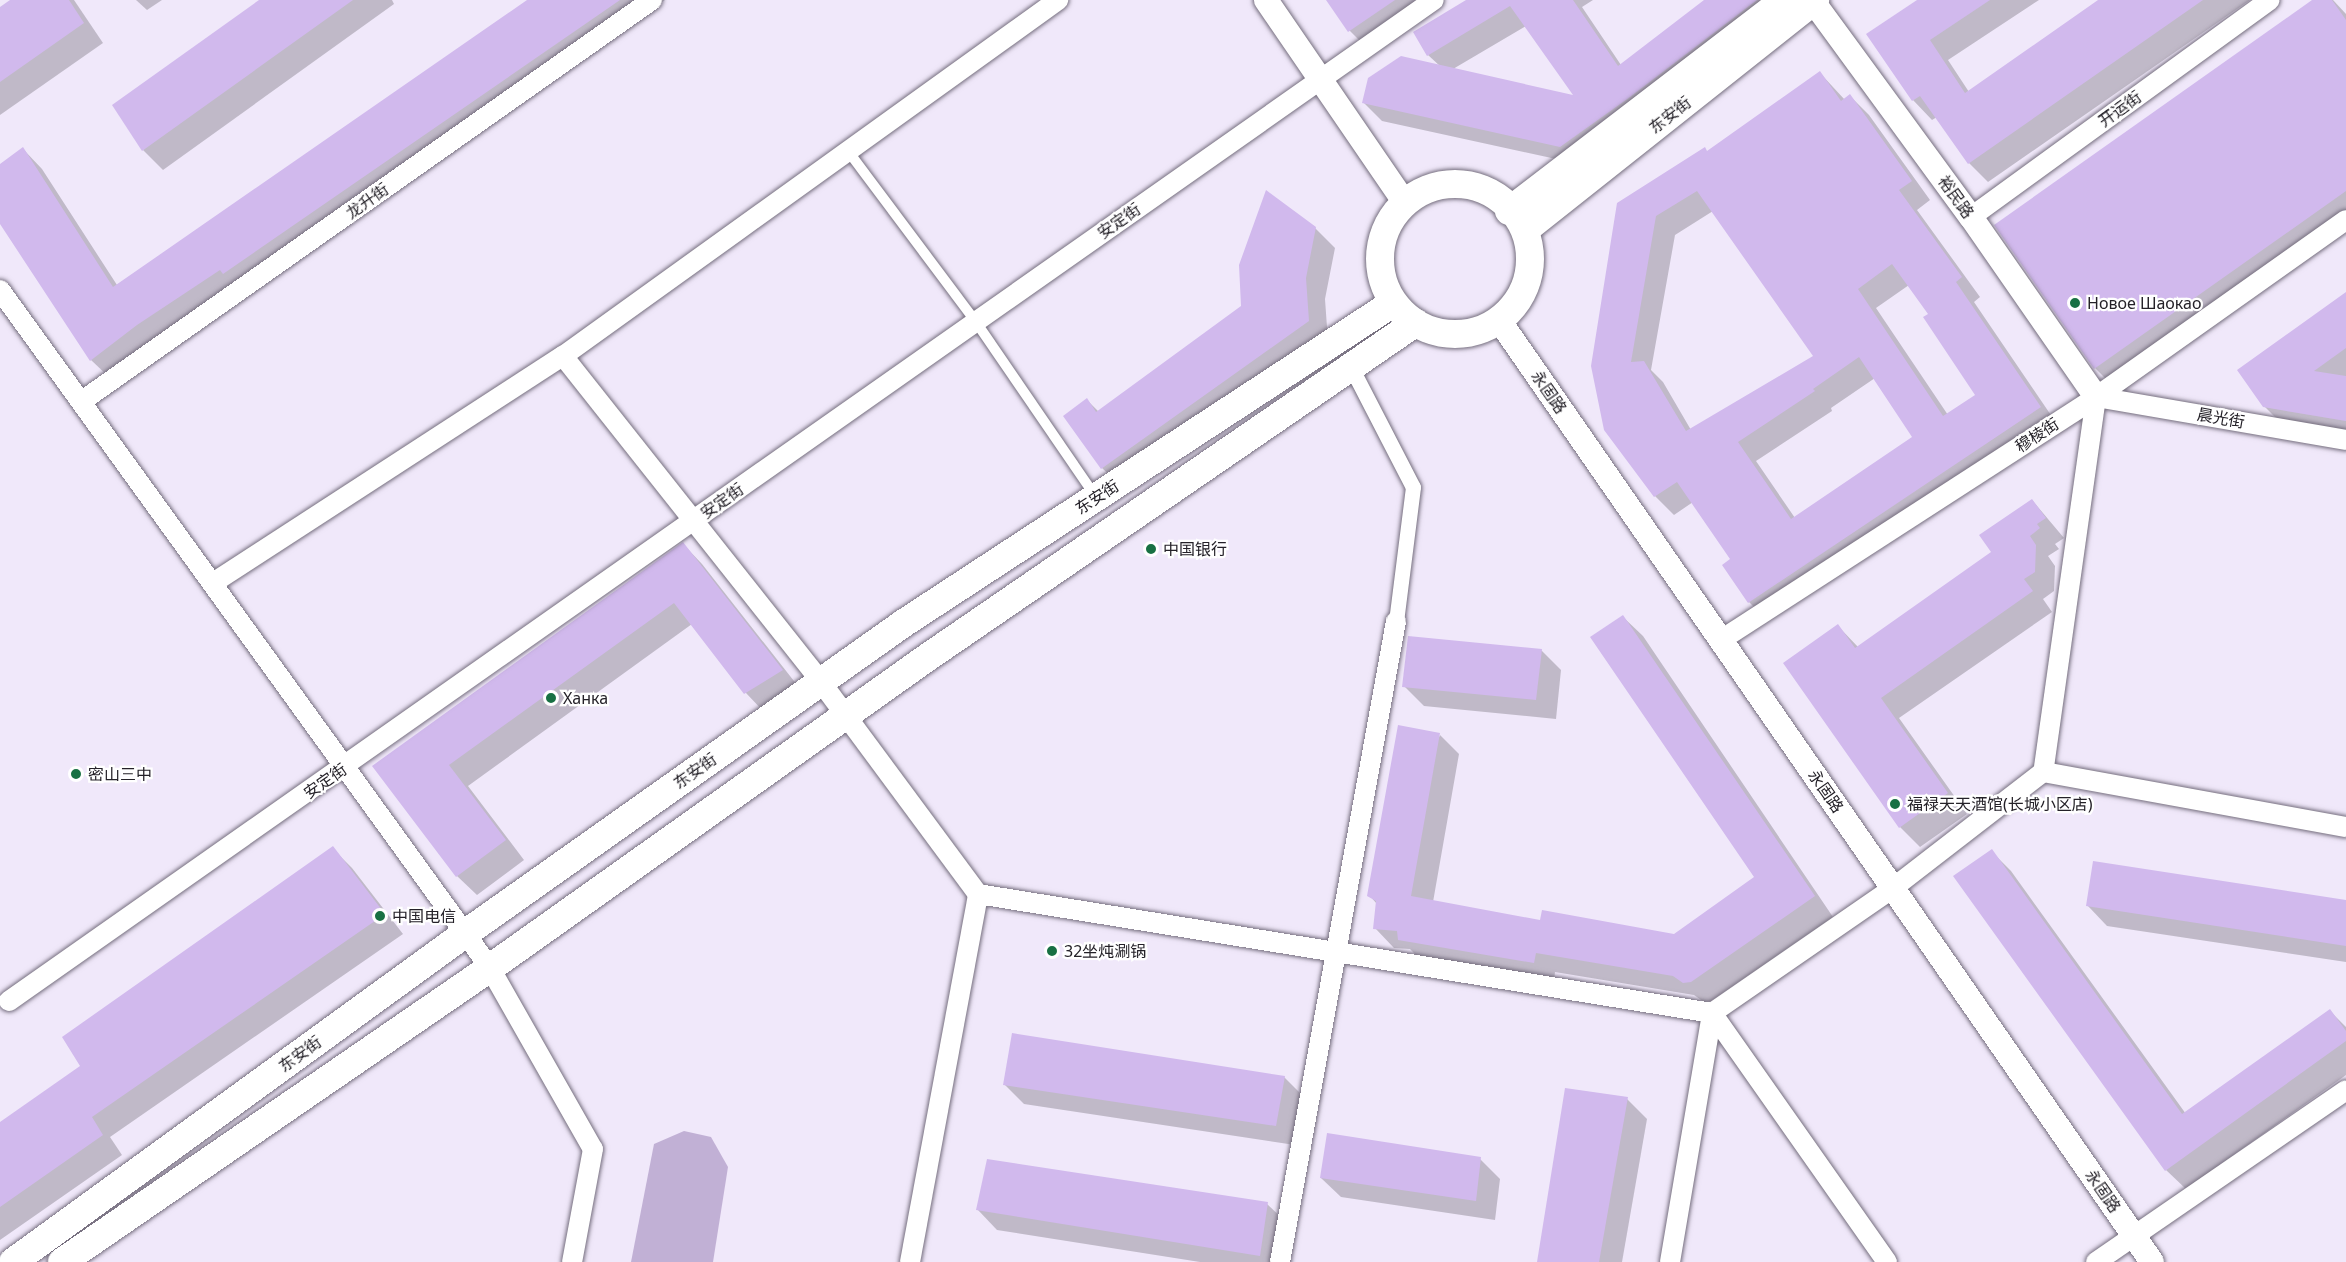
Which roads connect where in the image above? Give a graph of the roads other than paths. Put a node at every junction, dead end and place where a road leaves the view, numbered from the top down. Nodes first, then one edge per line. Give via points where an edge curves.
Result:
1 (652, 0) edge
2 (1058, 0) edge
3 (1266, 0) edge
4 (1434, 0) edge
5 (1784, 0) edge
6 (1814, 0) edge
7 (2270, 0) edge
8 (1321, 78) junction
9 (848, 151) junction
10 (1405, 203) junction
11 (1971, 217) junction
12 (1517, 220) junction
13 (2346, 220) edge
14 (0, 290) edge
15 (1393, 303) junction
16 (1499, 320) junction
17 (976, 322) junction
18 (1415, 324) junction
19 (563, 356) junction
20 (1351, 367) junction
21 (2096, 397) junction
22 (82, 401) junction
23 (2346, 440) edge
24 (1096, 497) junction
25 (693, 521) junction
26 (213, 583) junction
27 (1396, 621) joint
28 (1721, 640) junction
29 (821, 682) junction
30 (846, 716) junction
31 (346, 767) junction
32 (2043, 772) junction
33 (2346, 827) edge
34 (1893, 888) junction
35 (978, 894) junction
36 (466, 933) junction
37 (1336, 952) junction
38 (490, 968) junction
39 (9, 1001) dead end
40 (1712, 1013) junction
41 (2346, 1090) edge
42 (2133, 1235) junction
43 (13, 1262) edge
44 (62, 1262) edge
45 (572, 1262) edge
46 (910, 1262) edge
47 (1280, 1262) edge
48 (1670, 1262) edge
49 (1887, 1262) edge
50 (2096, 1262) edge
51 (2152, 1262) edge

1 - 22 street, 龙升街
2 - 9 street
3 - 8 street
4 - 8 street, 安定街
5 - 12 main road, 东安街
6 - 11 street, 裕民路
6 - 12 main road, 东安街
7 - 11 street, 开运街
8 - 10 street
8 - 17 street, 安定街
9 - 17 lane
9 - 19 street
10 - 12 main road via 1437,185 1467,184 1494,194
10 - 15 main road via 1390,219 1380,247 1381,276
11 - 21 street, 裕民路
12 - 16 main road via 1530,270 1520,298
13 - 21 street, 穆棱街
14 - 22 street
15 - 18 main road
15 - 24 main road, 东安街
16 - 18 main road via 1473,333 1443,334
16 - 28 street, 永固路
17 - 24 lane
17 - 25 street, 安定街
18 - 20 main road
19 - 25 street
19 - 26 street
20 - 27 street via 1413,487
20 - 30 main road
21 - 23 street, 晨光街
21 - 28 street, 穆棱街
21 - 32 street
22 - 26 street
24 - 29 main road, 东安街
25 - 29 street
25 - 31 street, 安定街
26 - 31 street
27 - 37 street
28 - 34 street, 永固路
29 - 30 street
29 - 36 main road, 东安街
30 - 35 street
30 - 38 main road
31 - 36 street
31 - 39 street, 安定街
32 - 33 street
32 - 34 street
34 - 40 street
34 - 42 street, 永固路
35 - 37 street
35 - 46 street
36 - 38 street
36 - 43 main road, 东安街
37 - 40 street
37 - 47 street
38 - 44 main road
38 - 45 street via 593,1149
40 - 48 street
40 - 49 street
41 - 42 street
42 - 50 street
42 - 51 street, 永固路

